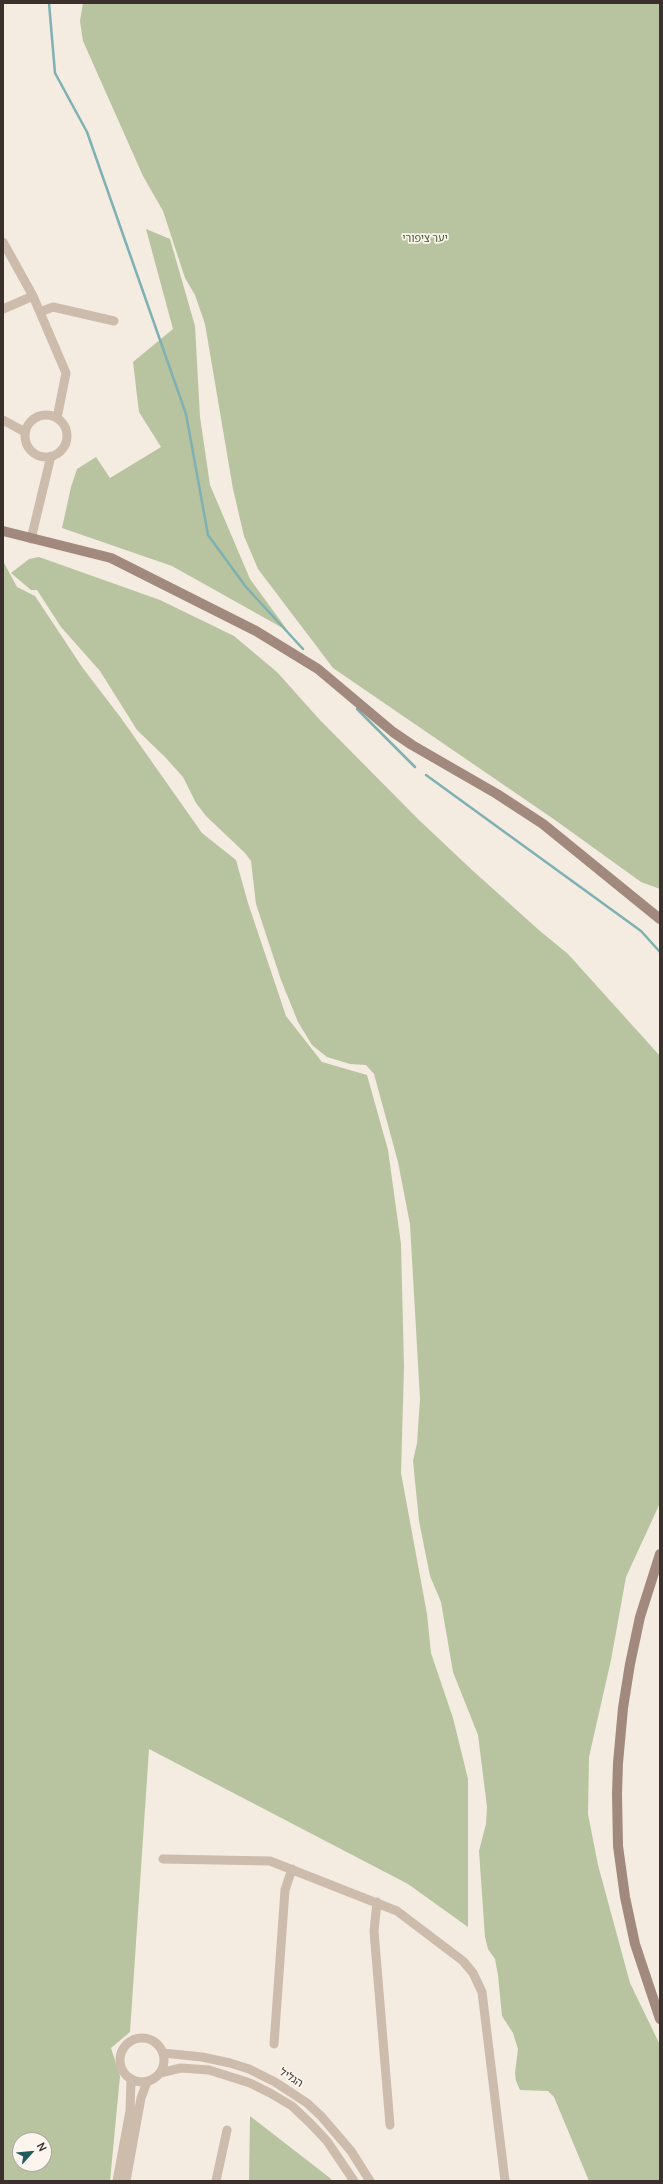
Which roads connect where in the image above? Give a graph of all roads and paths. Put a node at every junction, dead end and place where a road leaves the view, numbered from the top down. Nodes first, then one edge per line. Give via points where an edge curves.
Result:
1 (3, 242) edge
2 (33, 296) junction
3 (3, 309) edge
4 (40, 312) junction
5 (114, 321) dead end
6 (57, 418) junction
7 (3, 420) edge
8 (25, 432) junction
9 (51, 456) junction
10 (3, 531) edge
11 (31, 538) junction
12 (660, 920) edge
13 (660, 1554) edge
14 (163, 1859) dead end
15 (292, 1869) junction
16 (378, 1902) junction
17 (660, 2019) edge
18 (274, 2044) dead end
19 (163, 2053) junction
20 (160, 2073) junction
21 (131, 2080) junction
22 (147, 2082) junction
23 (390, 2125) dead end
24 (227, 2130) dead end
25 (117, 2181) edge
26 (126, 2181) edge
27 (216, 2181) edge
28 (354, 2181) edge
29 (370, 2181) edge
30 (505, 2181) edge

1 - 2 street
2 - 3 street
2 - 4 street
4 - 5 street via 54,307
4 - 6 street via 66,373
6 - 8 street via 44,414 37,416
6 - 9 street via 66,429 66,442 63,448
7 - 8 street
8 - 9 street via 27,446 32,451 38,455
9 - 11 street
10 - 11 main road
11 - 12 main road via 111,558 256,631 318,668 392,732 544,824
13 - 17 main road via 640,1617 630,1664 623,1708 617,1794 618,1846 625,1897 635,1944
14 - 15 street via 264,1860
15 - 16 street
15 - 18 street via 285,1890
16 - 23 street via 374,1931
16 - 30 street via 412,1920 449,1949 463,1961 480,1984
19 - 20 street via 163,2067
19 - 21 street via 156,2043 149,2039 136,2039 124,2046 119,2062
19 - 29 street, הגליל via 230,2063 275,2082 307,2103 321,2116 351,2151
20 - 22 street
20 - 28 street via 181,2068 209,2070 250,2083 270,2093 292,2106 310,2123 327,2141
21 - 22 street
21 - 25 street via 130,2111
22 - 26 street via 141,2098
24 - 27 street

